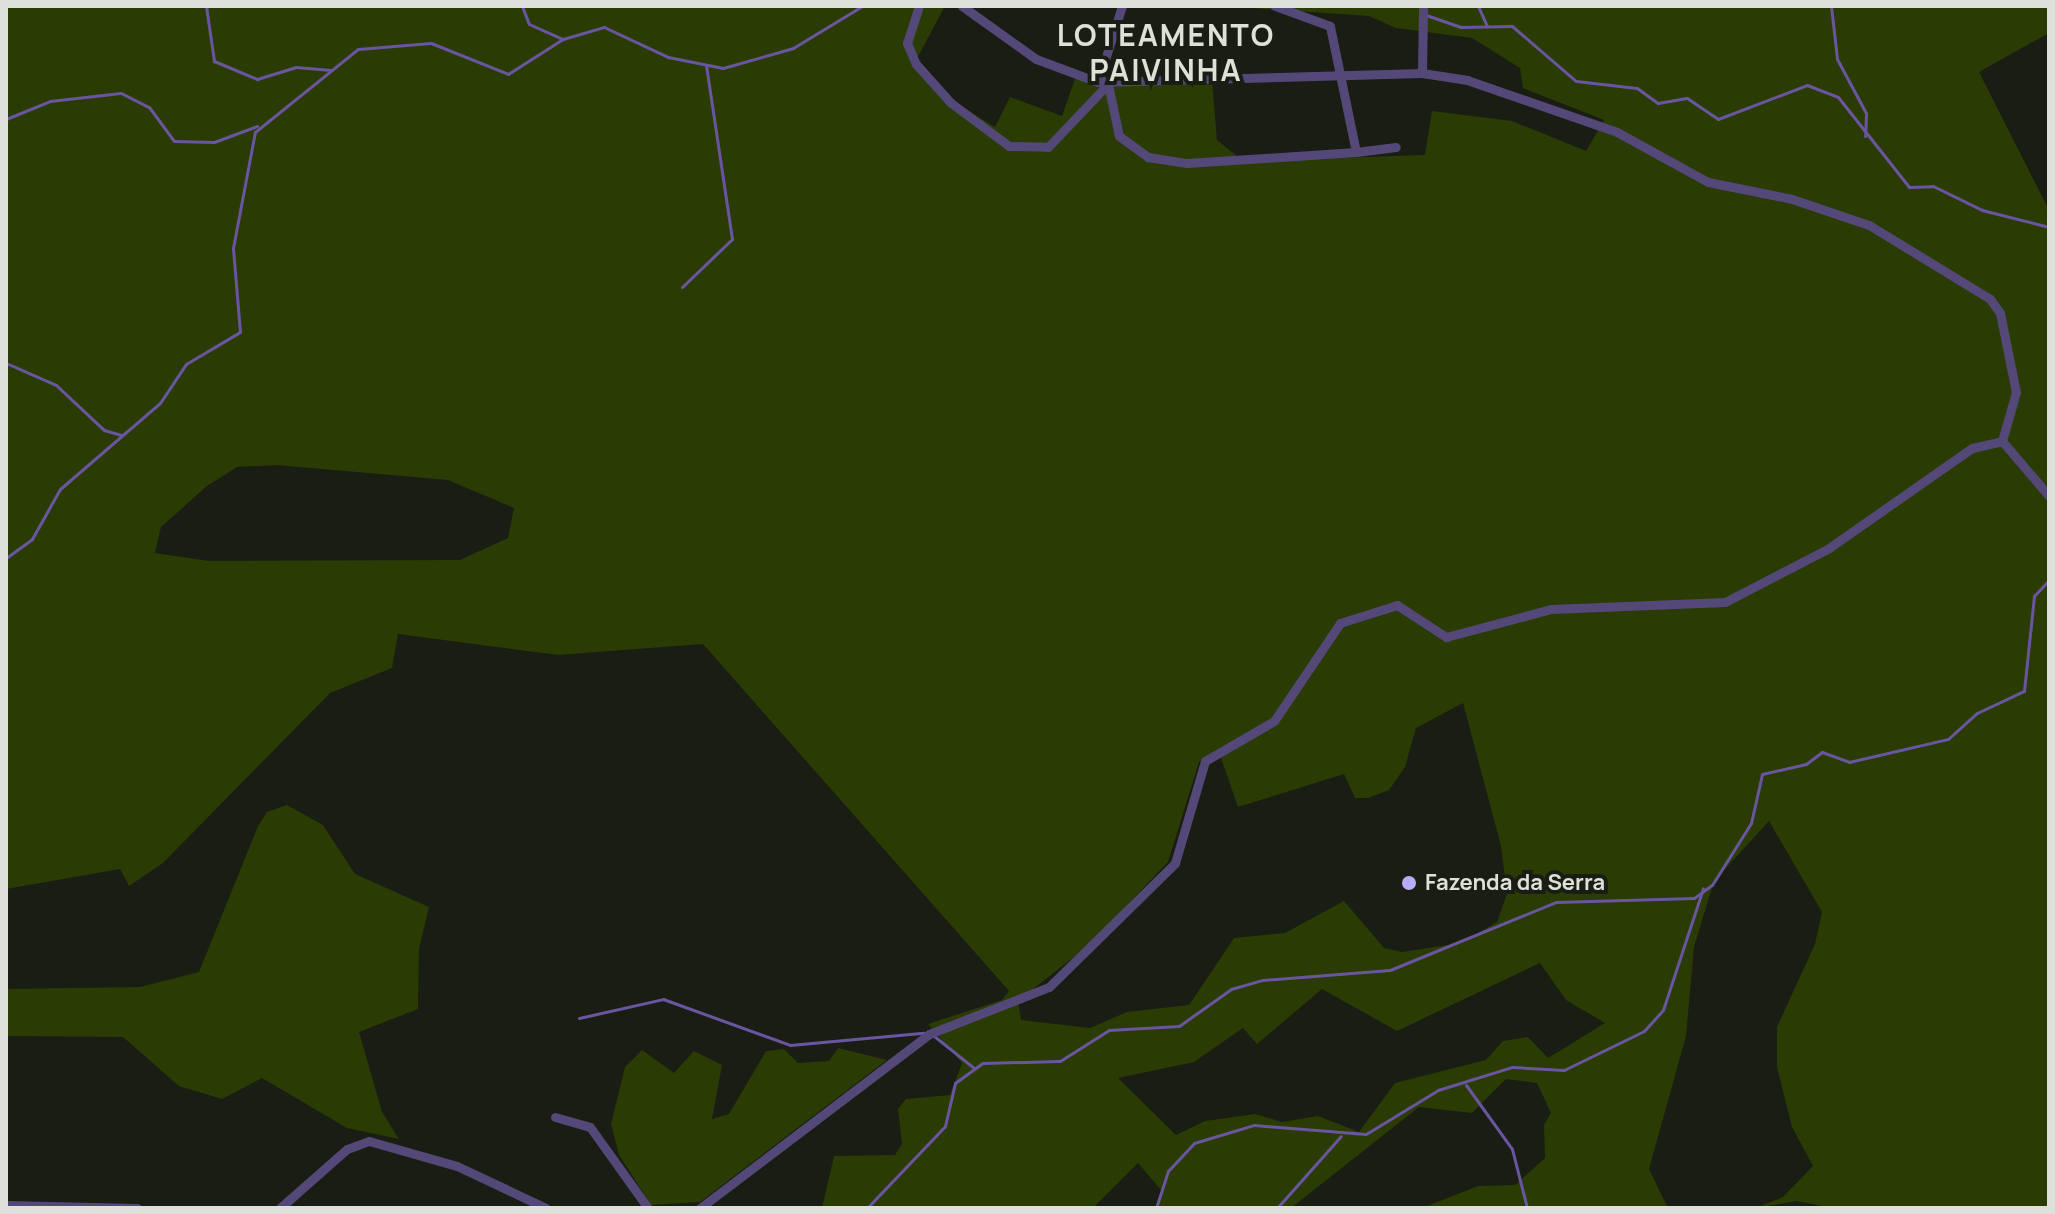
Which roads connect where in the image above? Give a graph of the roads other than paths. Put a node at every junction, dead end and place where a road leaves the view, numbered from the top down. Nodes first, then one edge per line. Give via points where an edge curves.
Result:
1 (919, 6) edge
2 (962, 6) edge
3 (1122, 6) edge
4 (1275, 6) edge
5 (1423, 6) edge
6 (1422, 73) junction
7 (1338, 75) junction
8 (1103, 83) junction
9 (1396, 147) dead end
10 (1356, 152) junction
11 (2002, 441) junction
12 (2049, 496) edge
13 (555, 1117) dead end
14 (6, 1205) edge
15 (707, 1206) edge
16 (137, 1208) edge
17 (280, 1208) edge
18 (546, 1208) edge
19 (648, 1208) edge

1 - 8 street via 907,43 916,64 951,103 1009,146 1048,147
2 - 8 street via 1036,59
3 - 8 street
4 - 7 street via 1330,26
5 - 6 street
6 - 7 street
6 - 11 street via 1539,102 1617,132 1708,182 1792,199 1904,243 2000,313 2016,392
7 - 8 street
7 - 10 street
8 - 10 street via 1119,136 1148,157 1187,163
9 - 10 street
11 - 12 street
11 - 15 street via 1972,448 1829,548 1725,602 1551,609 1446,637 1397,605 1340,623 1274,721 1205,761 1175,863 1049,987 929,1034
13 - 19 street via 590,1127
14 - 16 street
17 - 18 street via 347,1149 369,1141 457,1166

